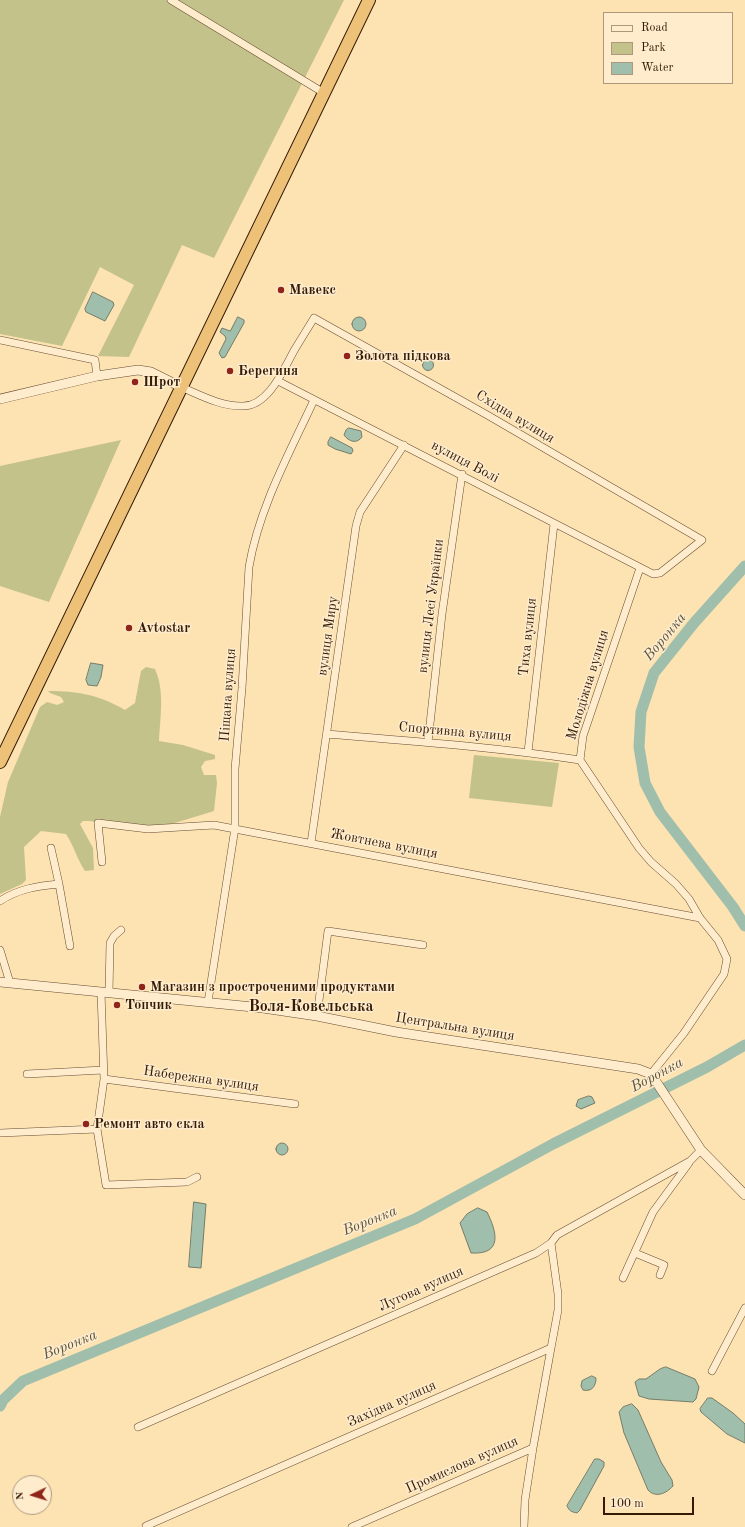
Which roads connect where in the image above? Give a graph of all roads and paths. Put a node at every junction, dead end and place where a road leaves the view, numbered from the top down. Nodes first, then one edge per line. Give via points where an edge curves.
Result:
1 (171, 0) edge
2 (369, 0) edge
3 (324, 93) junction
4 (0, 340) edge
5 (97, 376) junction
6 (278, 381) junction
7 (181, 387) junction
8 (0, 399) edge
9 (314, 400) junction
10 (404, 445) junction
11 (462, 474) junction
12 (554, 524) junction
13 (702, 540) joint
14 (640, 568) junction
15 (327, 734) junction
16 (428, 742) junction
17 (528, 752) junction
18 (580, 760) junction
19 (0, 762) edge
20 (235, 828) junction
21 (311, 843) junction
22 (51, 848) dead end
23 (102, 862) dead end
24 (59, 884) junction
25 (0, 901) edge
26 (700, 918) junction
27 (121, 930) dead end
28 (423, 945) dead end
29 (70, 946) dead end
30 (0, 950) edge
31 (0, 982) edge
32 (10, 983) junction
33 (101, 992) junction
34 (208, 1002) junction
35 (317, 1016) junction
36 (103, 1070) junction
37 (27, 1074) dead end
38 (651, 1074) junction
39 (104, 1079) junction
40 (295, 1104) dead end
41 (97, 1129) junction
42 (0, 1133) edge
43 (701, 1150) junction
44 (690, 1161) junction
45 (197, 1177) dead end
46 (745, 1196) edge
47 (550, 1243) junction
48 (635, 1253) junction
49 (660, 1275) dead end
50 (622, 1278) dead end
51 (745, 1308) edge
52 (551, 1348) junction
53 (712, 1371) dead end
54 (138, 1427) dead end
55 (533, 1448) junction
56 (146, 1526) dead end
57 (352, 1527) edge
58 (524, 1527) edge

1 - 3 street
2 - 3 highway
3 - 7 highway
4 - 5 street via 95,360
5 - 7 street via 138,370 150,372
5 - 8 street
6 - 7 street via 255,403 244,406 207,398
6 - 9 street, вулиця Волі
6 - 13 street, Східна вулиця via 314,318
7 - 19 highway
9 - 10 street, вулиця Волі
9 - 20 street, Піщана вулиця via 268,499 252,549 235,769
10 - 11 street, вулиця Волі
10 - 15 street, вулиця Миру via 360,512 356,526
11 - 12 street, вулиця Волі
11 - 16 street, вулиця Лесі Українки via 442,614
12 - 14 street, вулиця Волі
12 - 17 street, Тиха вулиця
13 - 14 street, вулиця Волі via 660,573 653,574
14 - 18 street, Молодіжна вулиця via 583,736
15 - 16 street, Спортивна вулиця
15 - 21 street, вулиця Миру
16 - 17 street, Спортивна вулиця
17 - 18 street, Спортивна вулиця
18 - 26 street, Молодіжна вулиця via 639,848 676,884
20 - 21 street, Жовтнева вулиця
20 - 23 street, Жовтнева вулиця via 204,825 148,828 98,824
20 - 34 street, Піщана вулиця
21 - 26 street, Жовтнева вулиця
22 - 24 street
24 - 25 street via 22,890
24 - 29 street
26 - 38 street, Молодіжна вулиця via 718,940 727,959 726,967 684,1033
27 - 33 street via 110,942
28 - 35 street via 328,931
30 - 32 street
31 - 32 street, Центральна вулиця
32 - 33 street, Центральна вулиця
33 - 34 street, Центральна вулиця
33 - 36 street
34 - 35 street, Центральна вулиця
35 - 38 street, Центральна вулиця via 396,1032 601,1062
36 - 37 street
36 - 39 street
38 - 43 street
39 - 40 street, Набережна вулиця
39 - 41 street
41 - 42 street
41 - 45 street via 106,1185 187,1182
43 - 44 street, Лугова вулиця
43 - 46 street
44 - 47 street, Лугова вулиця via 558,1235
44 - 48 street via 653,1212
47 - 52 street via 558,1294 558,1310
47 - 54 street, Лугова вулиця via 536,1253
48 - 49 street via 664,1265
48 - 50 street
51 - 53 street
52 - 55 street, Промислова вулиця
52 - 56 street, Західна вулиця
55 - 57 street, Промислова вулиця
55 - 58 street via 525,1500

